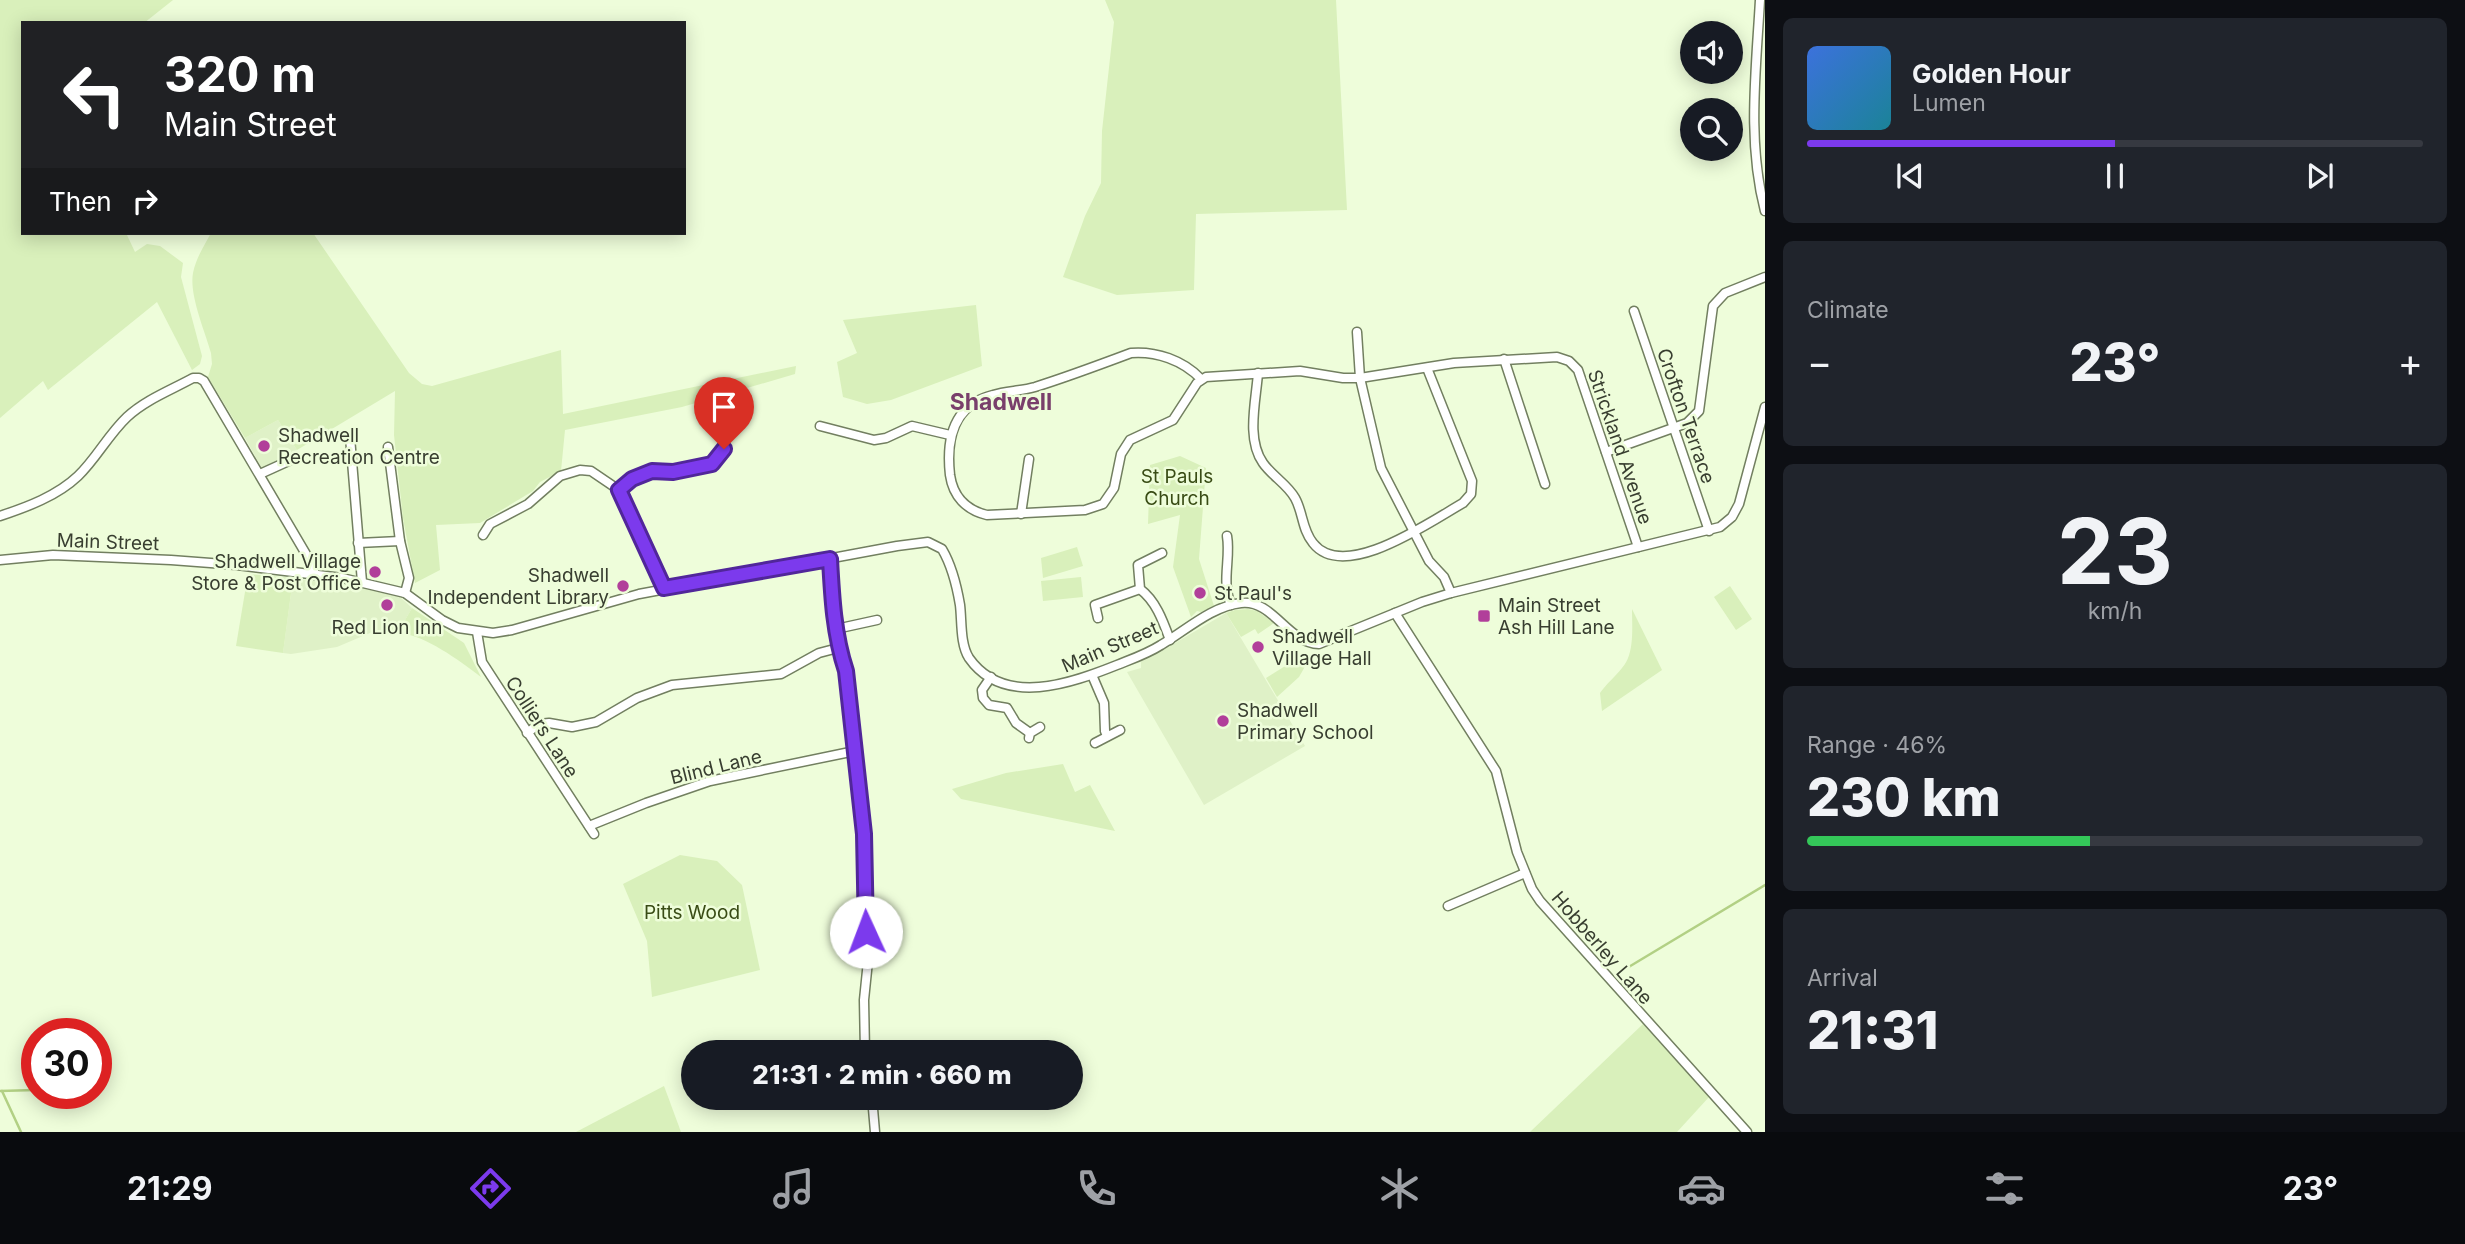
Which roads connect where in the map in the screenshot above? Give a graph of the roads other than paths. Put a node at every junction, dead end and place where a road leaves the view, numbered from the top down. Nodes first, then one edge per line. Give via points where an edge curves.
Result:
1 (1760, 0) edge
2 (1765, 211) edge
3 (1765, 277) edge
4 (1634, 311) dead end
5 (1357, 332) dead end
6 (1504, 359) junction
7 (1427, 368) junction
8 (1258, 373) junction
9 (1201, 379) junction
10 (1360, 379) junction
11 (1765, 407) edge
12 (820, 426) dead end
13 (1673, 428) junction
14 (950, 435) junction
15 (350, 437) dead end
16 (388, 447) dead end
17 (724, 449) dead end
18 (1606, 452) junction
19 (293, 459) dead end
20 (1029, 459) dead end
21 (260, 474) junction
22 (1545, 484) dead end
23 (619, 490) junction
24 (1021, 514) junction
25 (0, 516) edge
26 (1413, 531) junction
27 (1709, 531) junction
28 (482, 535) dead end
29 (1227, 536) dead end
30 (400, 541) junction
31 (358, 542) junction
32 (1638, 547) junction
33 (1162, 553) dead end
34 (830, 559) junction
35 (0, 561) edge
36 (316, 575) junction
37 (362, 582) junction
38 (664, 588) junction
39 (1140, 589) junction
40 (405, 593) junction
41 (1451, 593) junction
42 (1231, 605) junction
43 (1395, 613) junction
44 (1098, 618) dead end
45 (877, 620) dead end
46 (836, 628) junction
47 (477, 632) junction
48 (1170, 639) junction
49 (838, 648) junction
50 (1092, 675) junction
51 (991, 677) junction
52 (1040, 727) dead end
53 (1120, 730) dead end
54 (527, 733) junction
55 (1107, 736) junction
56 (1095, 743) dead end
57 (855, 751) junction
58 (592, 830) joint
59 (1525, 873) junction
60 (1448, 906) dead end
61 (865, 1040) edge
62 (873, 1110) edge
63 (875, 1132) edge
64 (1746, 1132) edge

1 - 2 street via 1754,150
3 - 13 street via 1716,301 1699,411 1692,420
4 - 13 street, Crofton Terrace
5 - 10 street
6 - 7 street, Strickland Avenue
6 - 18 street, Strickland Avenue via 1557,357 1574,365
6 - 22 street
7 - 10 street, Strickland Avenue
7 - 26 street via 1472,488 1463,503
8 - 9 street, Strickland Avenue
8 - 10 street, Strickland Avenue via 1310,371
8 - 26 street via 1255,446 1263,463 1294,496 1313,544 1329,555 1356,555
9 - 14 street via 1161,354 1131,353 1037,386 980,398 961,414
9 - 24 street via 1173,420 1130,440 1121,454 1114,488 1103,503 1085,510
10 - 26 street via 1381,468
11 - 27 street via 1739,504 1727,523
12 - 14 street via 874,440 912,426
13 - 18 street
13 - 27 street, Crofton Terrace
14 - 24 street via 952,485 965,506 987,515
15 - 31 street
16 - 30 street
17 - 23 street via 712,464 652,471
18 - 32 street, Strickland Avenue
19 - 21 street
20 - 24 street
21 - 25 street via 204,381 196,377 128,416 78,476 62,488
21 - 36 street
23 - 28 street via 591,471 580,470 560,477 528,504 490,524
23 - 38 street
26 - 41 street
27 - 32 street
29 - 42 street
30 - 31 street
30 - 40 street via 409,578
31 - 37 street
32 - 41 street
33 - 39 street via 1138,565
34 - 38 street, Main Street
34 - 46 street
34 - 51 street, Main Street via 918,542 938,545 956,588 967,655
35 - 36 street, Main Street via 53,555 171,560
36 - 37 street, Main Street
37 - 40 street, Main Street
38 - 47 street, Main Street via 512,630
39 - 44 street via 1095,606
39 - 48 street via 1161,616
40 - 47 street, Main Street via 442,620
41 - 43 street
42 - 43 street via 1256,605 1312,643
42 - 48 street, Main Street
43 - 59 street, Hobberley Lane via 1496,771
45 - 46 street
46 - 49 street
47 - 54 street, Colliers Lane via 482,662
48 - 50 street, Main Street
49 - 54 street via 780,674 671,685 596,722 572,727 540,724
49 - 57 street via 846,671
50 - 51 street, Main Street via 1040,688 1024,688
50 - 55 street via 1104,703
51 - 52 street via 982,690 989,705 1007,708 1029,736
53 - 55 street
54 - 58 street, Colliers Lane
55 - 56 street
57 - 58 street, Blind Lane via 710,781
57 - 61 street via 869,961
59 - 60 street
59 - 64 street, Hobberley Lane via 1540,901
62 - 63 street

